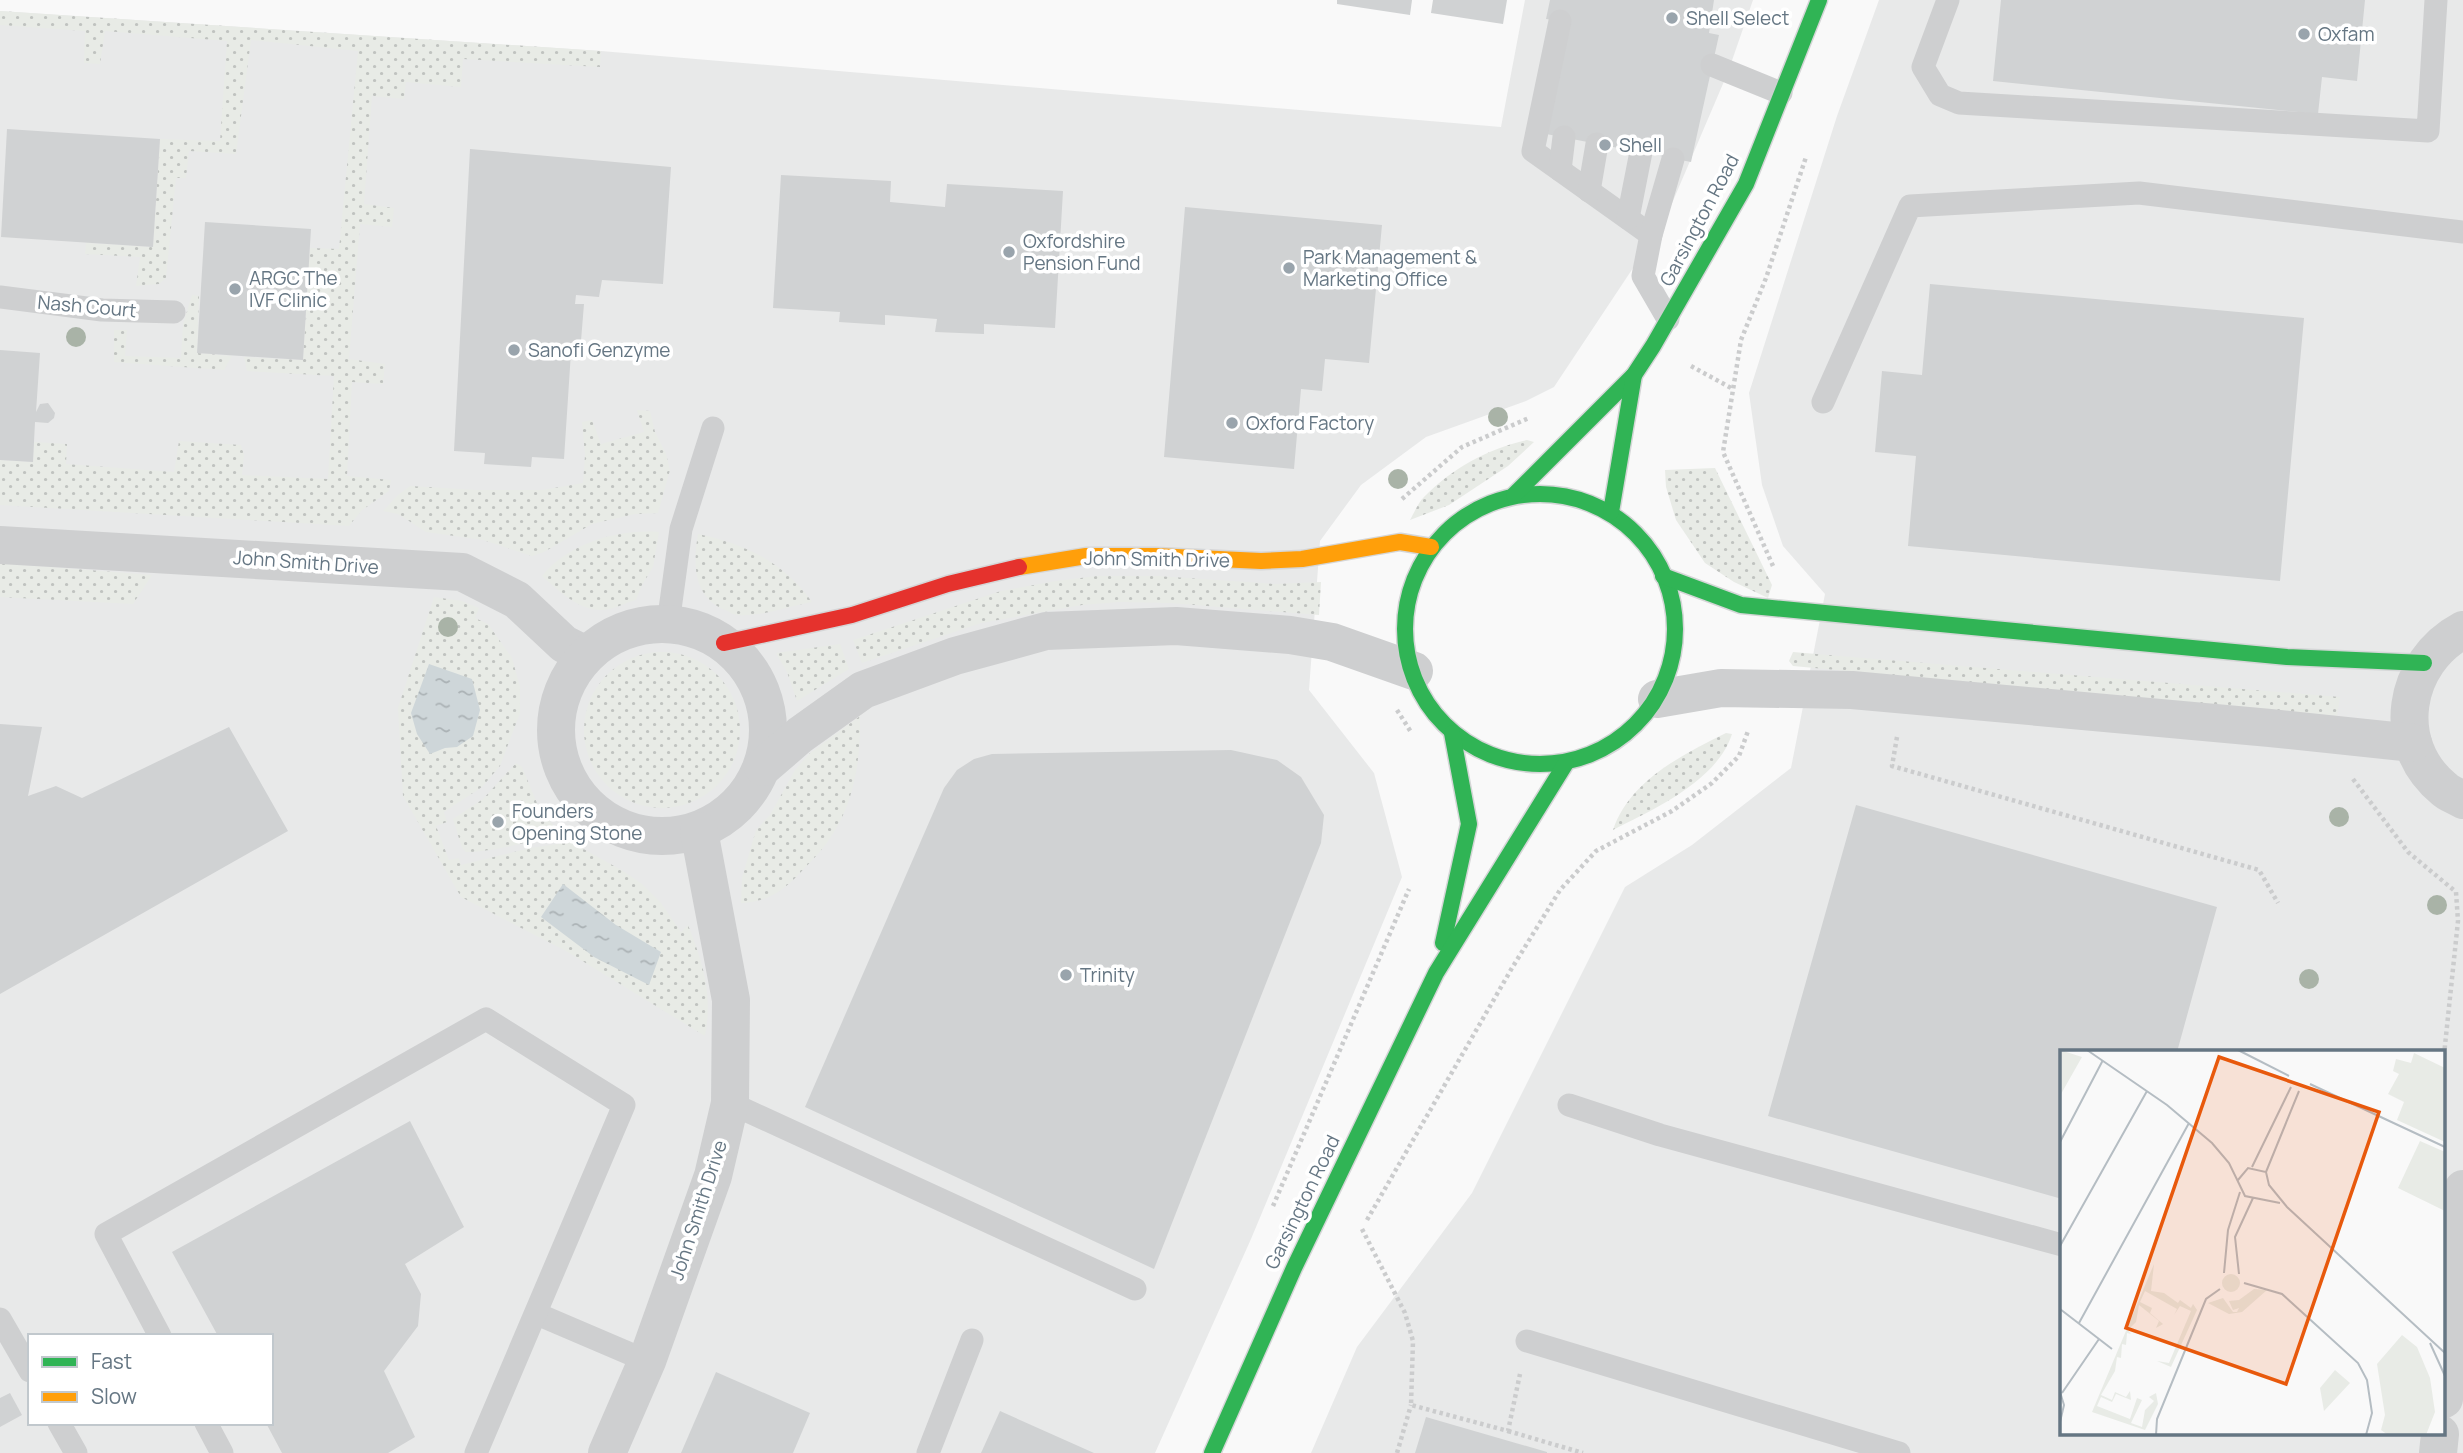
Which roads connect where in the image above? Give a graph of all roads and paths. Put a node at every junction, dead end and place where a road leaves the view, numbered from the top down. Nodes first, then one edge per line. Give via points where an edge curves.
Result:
1 (1819, 0) edge
2 (1948, 0) edge
3 (2436, 0) edge
4 (1560, 21) dead end
5 (1712, 65) dead end
6 (1782, 93) junction
7 (1564, 137) dead end
8 (1597, 144) dead end
9 (1809, 146) dead end
10 (1641, 152) dead end
11 (1673, 159) dead end
12 (1560, 170) junction
13 (1589, 191) junction
14 (1628, 218) junction
15 (2463, 232) edge
16 (1651, 235) junction
17 (0, 297) edge
18 (174, 312) dead end
19 (1668, 319) junction
20 (1634, 375) junction
21 (1823, 402) dead end
22 (1533, 416) dead end
23 (713, 428) dead end
24 (1514, 495) junction
25 (1396, 503) dead end
26 (1611, 512) junction
27 (0, 545) edge
28 (1431, 547) junction
29 (1773, 567) dead end
30 (1663, 576) junction
31 (668, 624) junction
32 (2463, 630) edge
33 (724, 643) junction
34 (586, 655) junction
35 (2424, 663) junction
36 (1414, 671) junction
37 (1657, 699) junction
38 (1395, 708) dead end
39 (1752, 720) dead end
40 (1451, 733) junction
41 (1898, 736) dead end
42 (1910, 737) dead end
43 (1416, 741) dead end
44 (2413, 743) junction
45 (1566, 763) junction
46 (1892, 766) dead end
47 (762, 767) junction
48 (2349, 772) dead end
49 (2463, 800) edge
50 (699, 831) junction
51 (1409, 889) dead end
52 (2278, 902) dead end
53 (1436, 973) junction
54 (2445, 1050) edge
55 (730, 1104) junction
56 (1569, 1105) dead end
57 (2463, 1189) edge
58 (1270, 1214) dead end
59 (1362, 1230) junction
60 (1356, 1241) dead end
61 (2060, 1244) edge
62 (1135, 1289) dead end
63 (537, 1314) junction
64 (0, 1319) edge
65 (159, 1334) edge
66 (2447, 1338) edge
67 (972, 1340) dead end
68 (1527, 1341) joint
69 (2446, 1358) edge
70 (647, 1361) junction
71 (28, 1368) edge
72 (1411, 1405) junction
73 (61, 1425) edge
74 (207, 1425) edge
75 (1508, 1431) junction
76 (76, 1453) edge
77 (222, 1453) edge
78 (476, 1453) edge
79 (607, 1453) edge
80 (928, 1453) edge
81 (1212, 1453) edge
82 (1397, 1453) edge
83 (1583, 1453) edge
84 (1899, 1453) edge

1 - 6 main road, Garsington Road
2 - 3 lane via 1923,67 1940,95 1959,103 2428,131
4 - 12 lane via 1533,151
5 - 6 lane
6 - 19 main road, Garsington Road via 1746,184
7 - 12 lane
8 - 13 lane
9 - 29 path via 1741,340 1723,452
10 - 14 lane
11 - 16 lane
12 - 13 lane
13 - 14 lane
14 - 16 lane
15 - 21 lane via 2140,193 1910,206
16 - 19 lane via 1643,276
17 - 18 lane, Nash Court via 102,310
19 - 20 main road, Garsington Road
20 - 24 main road, Garsington Road
20 - 26 main road, Garsington Road
22 - 25 path via 1462,447
23 - 31 lane via 681,529
24 - 26 main road via 1564,495
24 - 28 main road via 1472,511
26 - 30 main road via 1646,542
27 - 34 street, John Smith Drive via 462,572 517,600 564,644
28 - 33 main road, John Smith Drive via 1400,542 1302,559 1261,561 1086,556 948,584 852,615
28 - 36 main road via 1408,598 1406,647
30 - 35 main road via 1741,605 2287,657
30 - 37 main road via 1672,593 1675,646
31 - 33 street via 705,631
31 - 34 street via 648,623 626,630
32 - 35 street via 2440,644
33 - 47 street via 742,658 761,691 769,736
34 - 50 street via 560,702 557,734 562,765 574,792 598,817 623,830 646,837
35 - 44 street via 2413,688 2409,716
36 - 40 main road via 1424,700
36 - 47 street via 1332,642 1290,635 1176,625 1046,631 955,656 863,690
37 - 44 street via 1721,688 1852,690
37 - 45 main road via 1614,744
38 - 43 path
39 - 59 path via 1739,756 1713,783 1597,851 1560,890
40 - 45 main road via 1497,758
40 - 53 main road via 1469,824
41 - 42 path
44 - 49 street via 2444,790
45 - 53 main road
46 - 52 path via 2259,870
47 - 50 street via 741,802
48 - 54 path via 2408,852 2456,892 2458,921
50 - 55 street, John Smith Drive via 731,1000
51 - 58 path
53 - 81 main road, Garsington Road via 1294,1268
55 - 62 lane
55 - 70 street, John Smith Drive via 713,1176
56 - 61 lane via 1660,1135
57 - 66 street
59 - 60 path
59 - 72 path via 1405,1313 1413,1341
63 - 65 lane via 624,1105 486,1019 106,1234
63 - 70 lane
63 - 78 lane
64 - 71 lane
66 - 69 street
67 - 80 lane
68 - 75 path
68 - 84 lane
70 - 79 street, John Smith Drive
72 - 75 path
72 - 82 path
73 - 76 lane
74 - 77 lane
75 - 83 path

